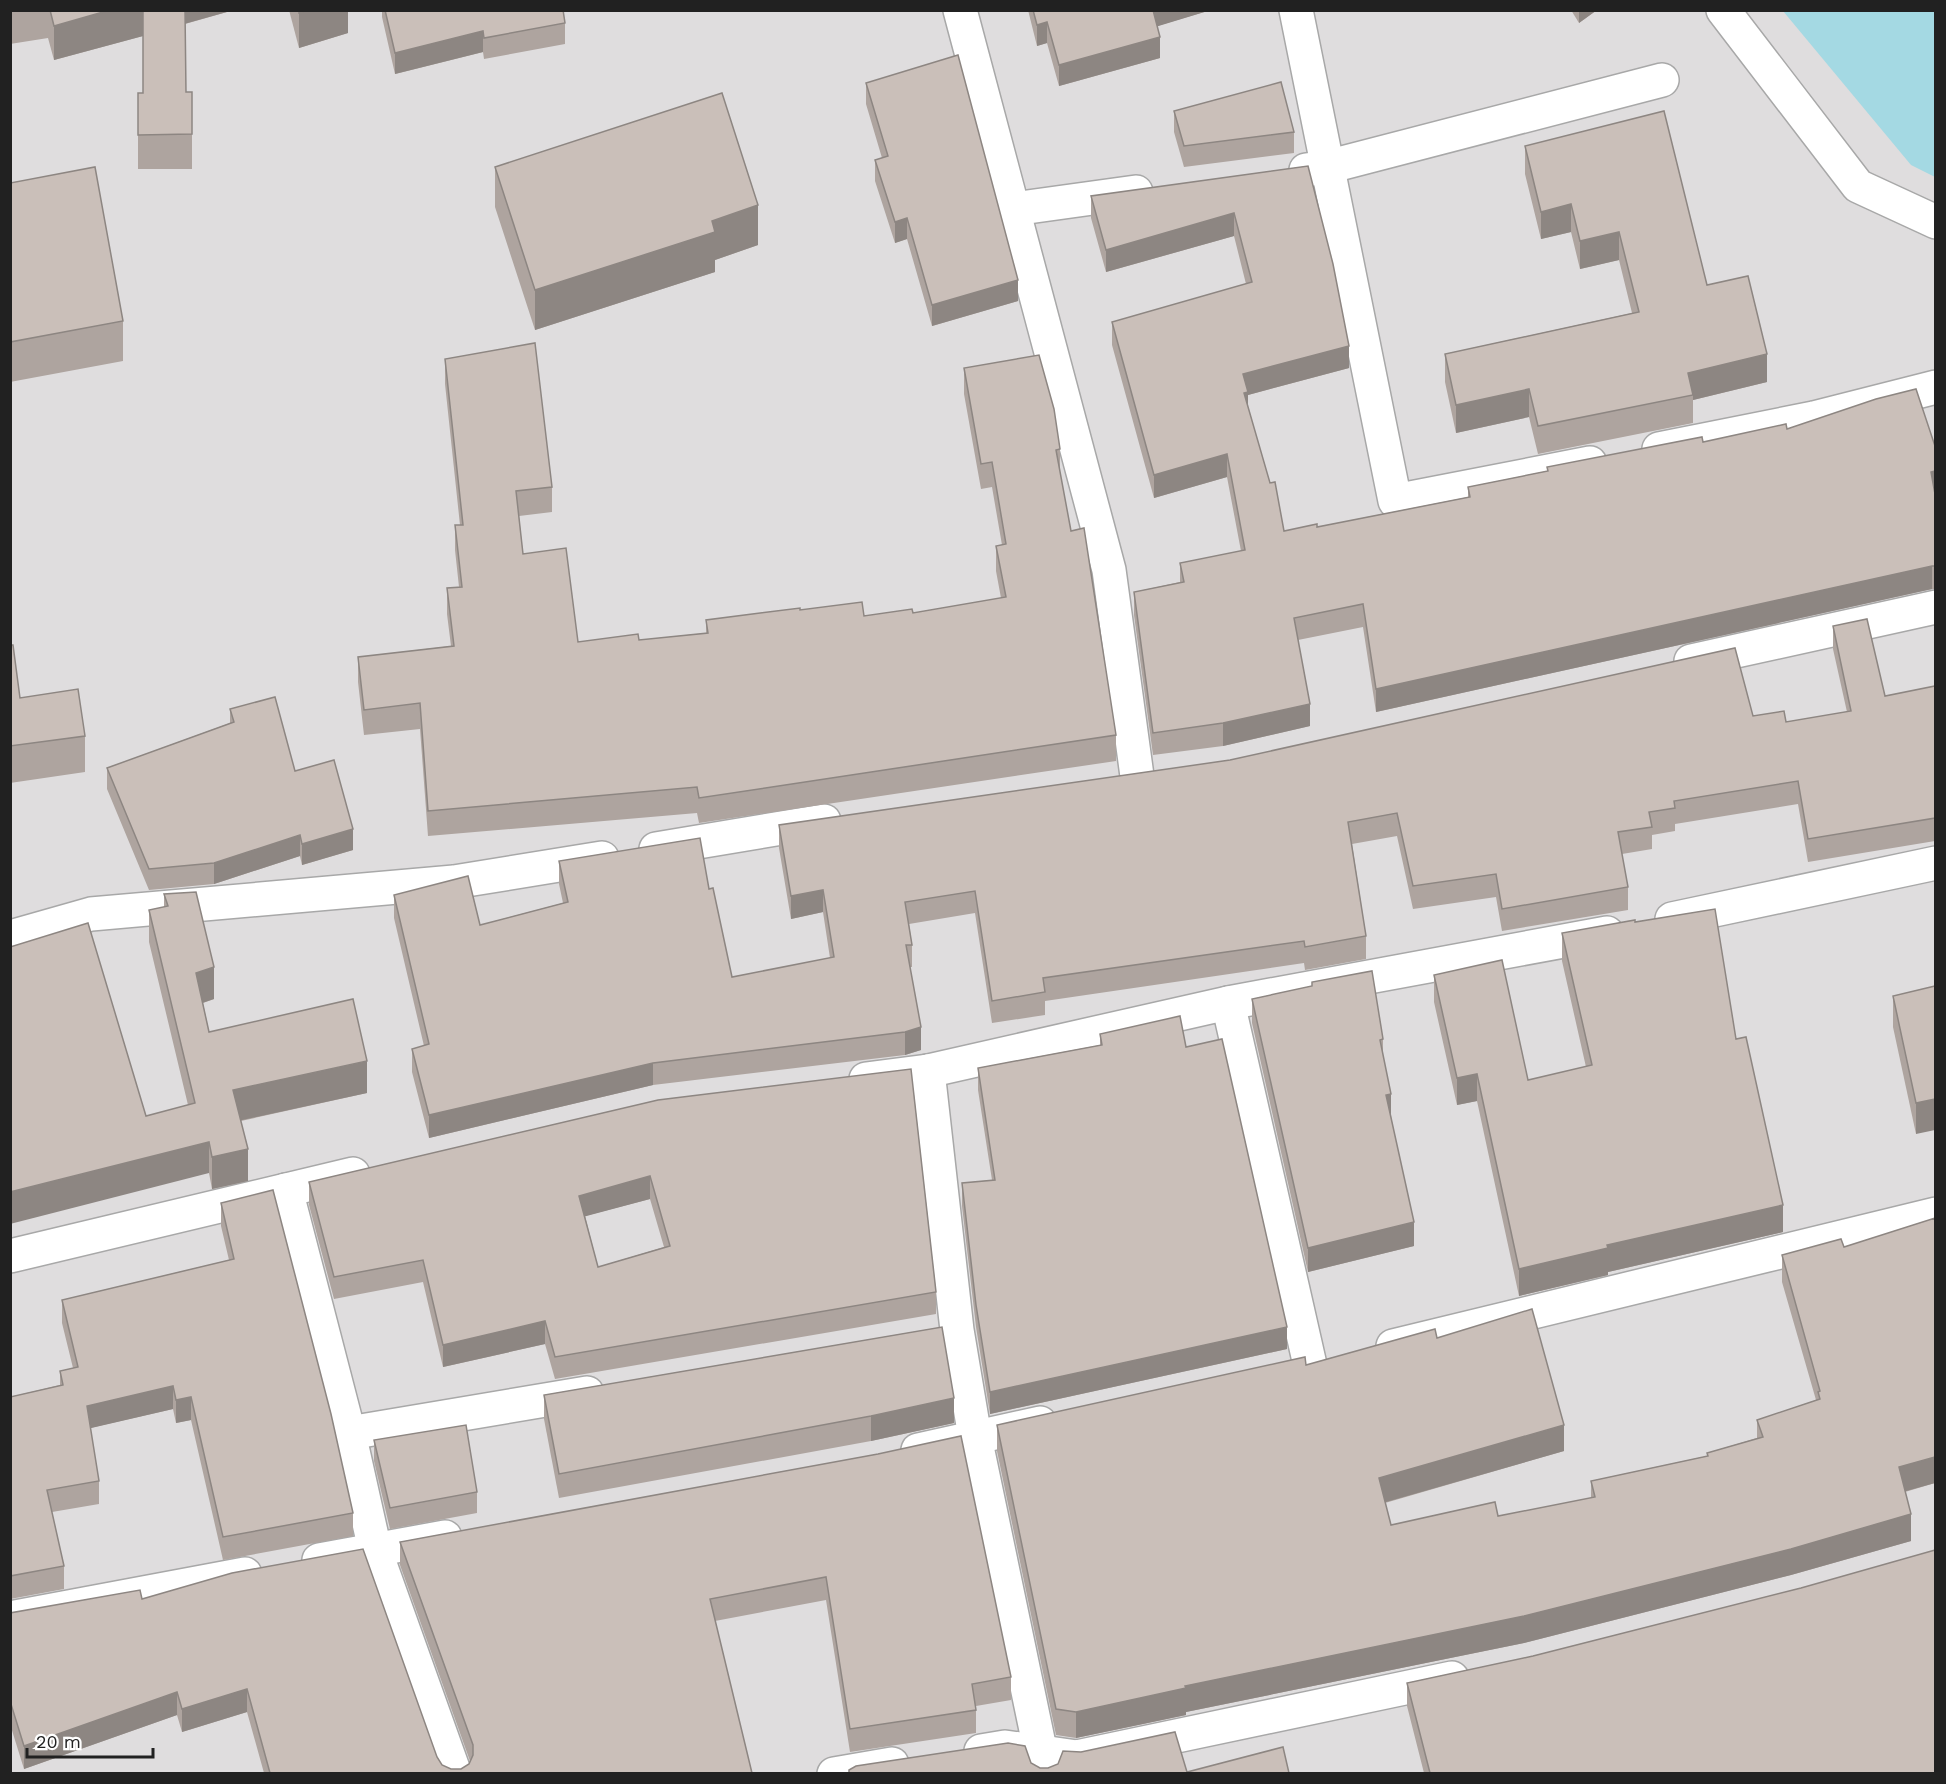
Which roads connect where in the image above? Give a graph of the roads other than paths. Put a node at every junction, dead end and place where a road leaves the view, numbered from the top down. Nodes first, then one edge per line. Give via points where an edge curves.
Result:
1 (960, 10) edge
2 (1296, 10) edge
3 (1722, 10) edge
4 (1662, 80) dead end
5 (1327, 167) junction
6 (1281, 173) edge
7 (1164, 188) edge
8 (1013, 208) junction
9 (1935, 222) edge
10 (1935, 387) edge
11 (1935, 607) edge
12 (1656, 669) edge
13 (1170, 771) edge
14 (1137, 776) junction
15 (1102, 781) edge
16 (859, 816) edge
17 (1935, 863) edge
18 (10, 937) edge
19 (1228, 1003) junction
20 (928, 1071) junction
21 (833, 1083) edge
22 (378, 1168) edge
23 (286, 1190) junction
24 (1935, 1214) edge
25 (10, 1256) edge
26 (957, 1330) junction
27 (922, 1336) edge
28 (1310, 1365) junction
29 (1276, 1372) edge
30 (618, 1388) edge
31 (1067, 1417) edge
32 (349, 1433) junction
33 (975, 1437) junction
34 (886, 1457) edge
35 (479, 1531) edge
36 (375, 1550) junction
37 (10, 1618) edge
38 (1482, 1671) edge
39 (1043, 1763) edge
40 (455, 1773) edge
41 (834, 1773) edge

1 - 8 street
2 - 5 street
3 - 9 street via 1858,186
4 - 5 street
5 - 6 street
5 - 10 street via 1395,501 1814,418
7 - 8 street
8 - 14 street via 1109,570
11 - 12 street
13 - 14 street
14 - 15 street
16 - 18 street via 454,882 91,914
17 - 19 street via 1638,927
19 - 20 street
19 - 28 street
20 - 21 street
20 - 26 street
22 - 23 street
23 - 25 street
23 - 32 street
24 - 28 street
26 - 27 street
26 - 33 street
28 - 29 street
30 - 32 street
31 - 33 street
32 - 36 street
33 - 34 street
33 - 39 street
35 - 36 street
36 - 37 street
36 - 40 street
38 - 39 street
39 - 41 street via 1005,1747

